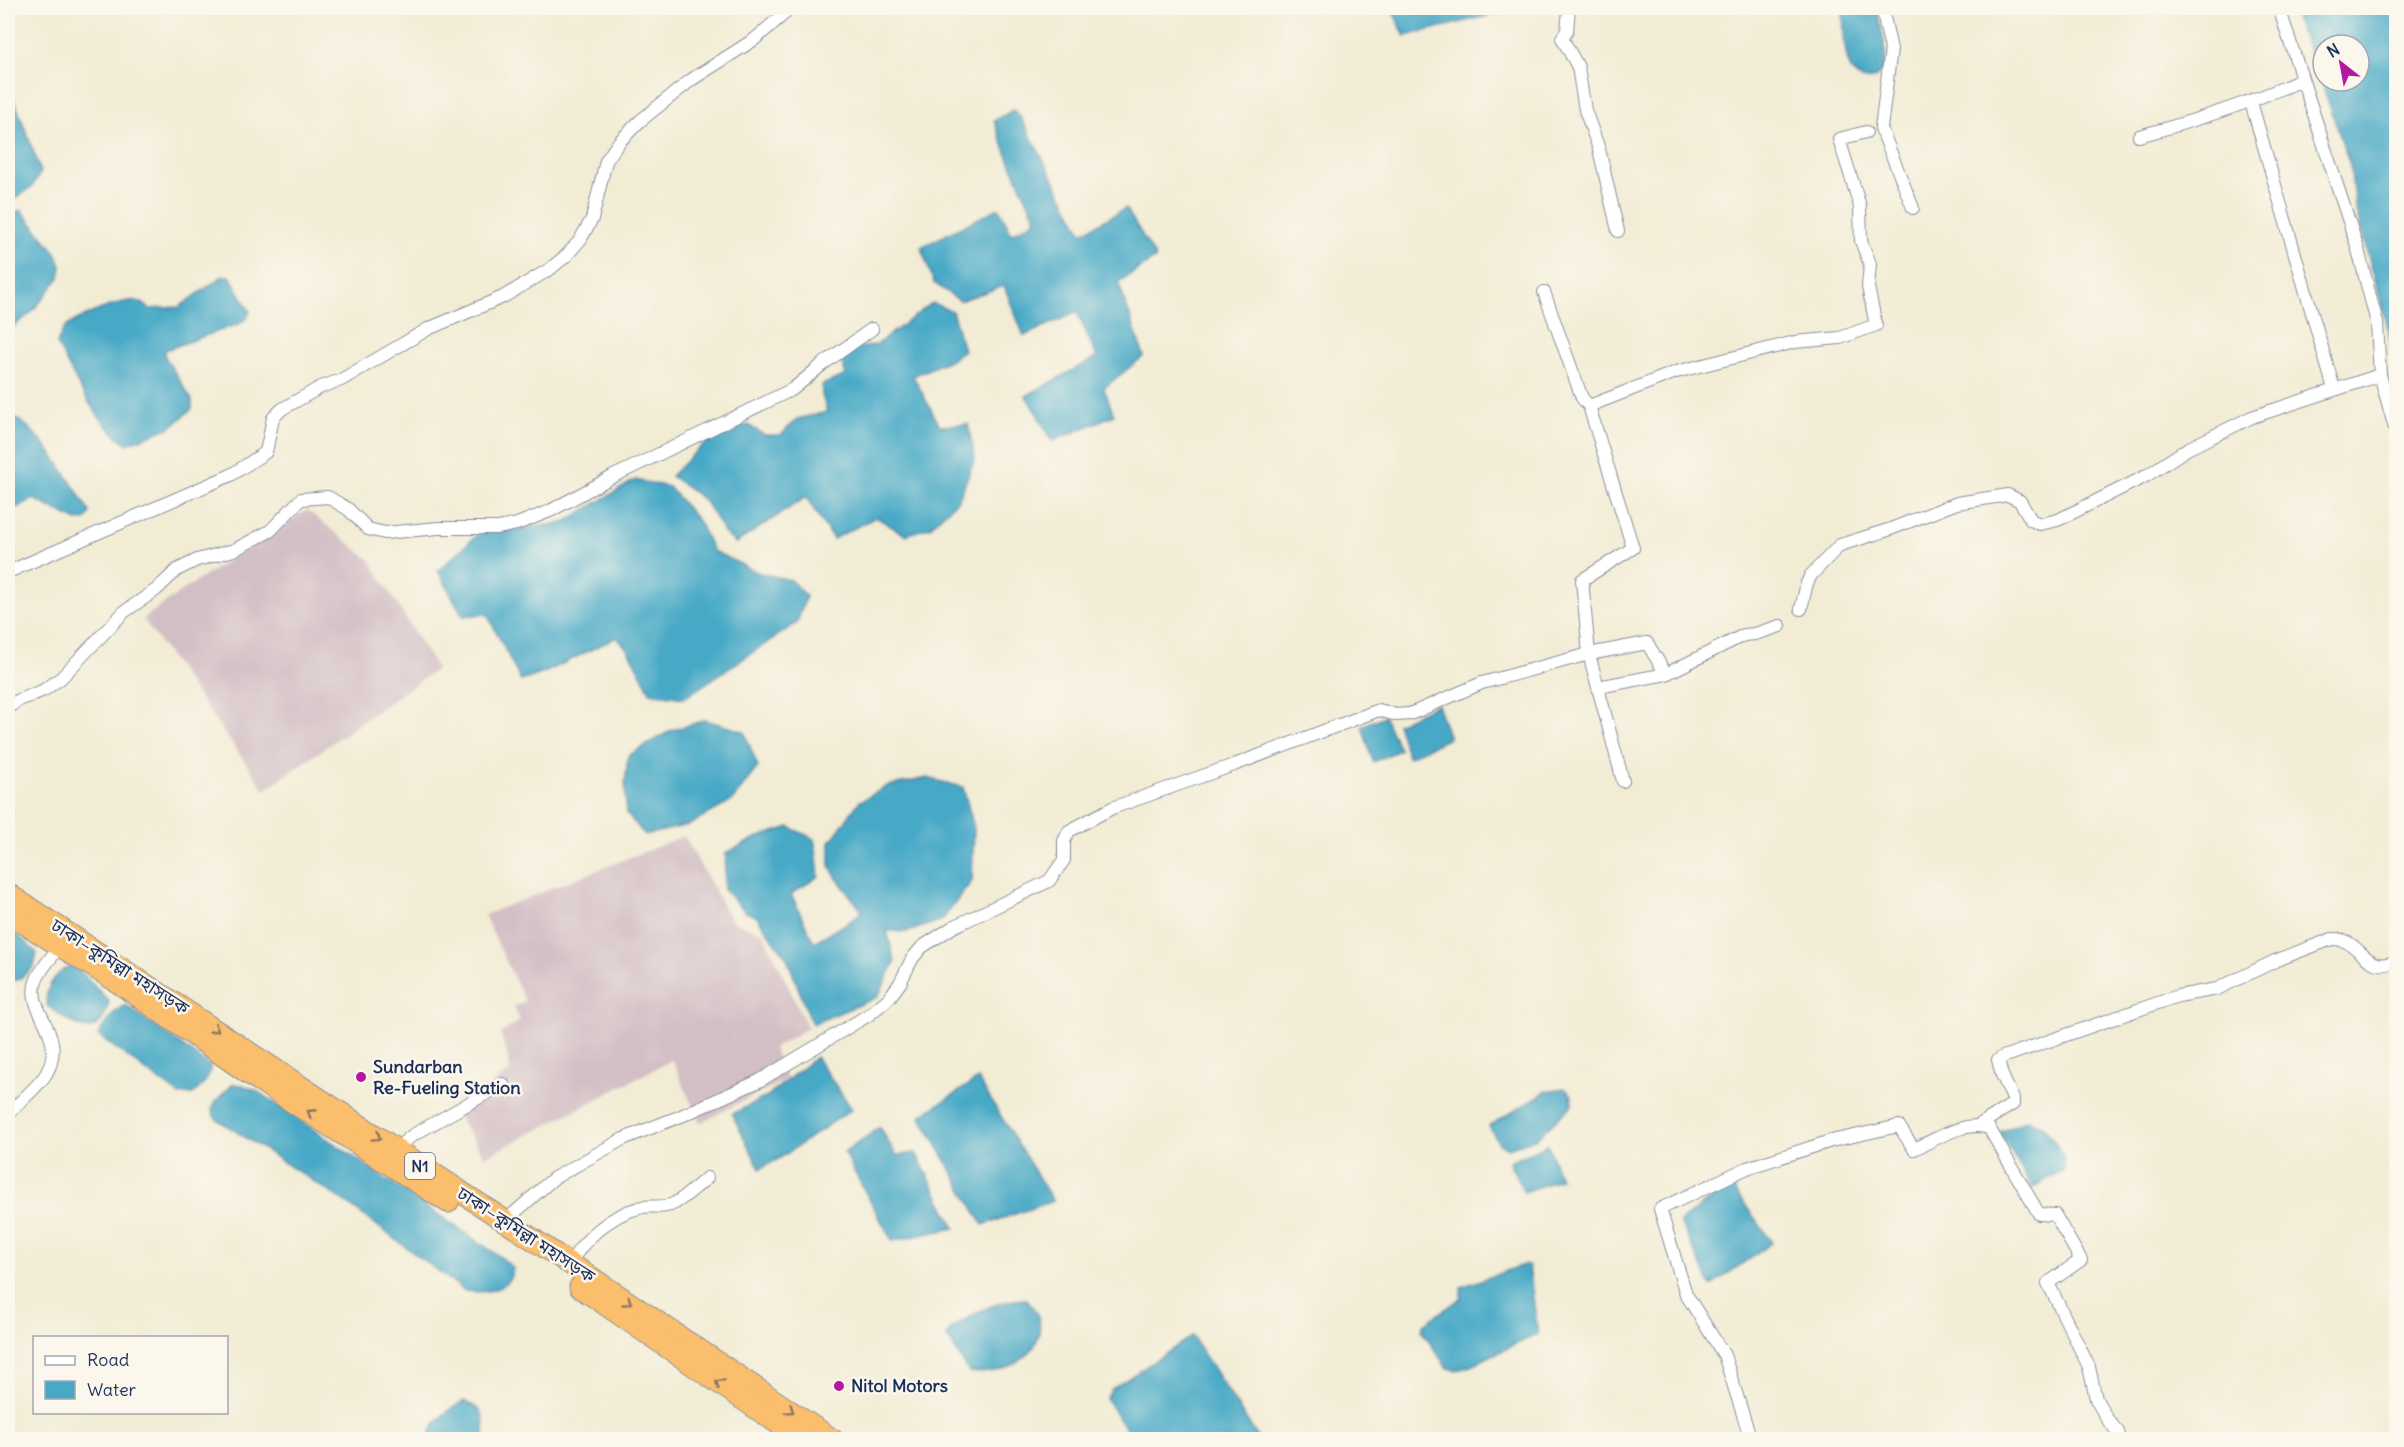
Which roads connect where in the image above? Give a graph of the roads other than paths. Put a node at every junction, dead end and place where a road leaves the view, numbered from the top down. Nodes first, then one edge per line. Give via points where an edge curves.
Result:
1 (791, 8) edge
2 (1569, 8) edge
3 (1882, 8) edge
4 (2279, 8) edge
5 (2302, 80) junction
6 (2251, 102) junction
7 (1866, 132) dead end
8 (2139, 136) dead end
9 (1913, 208) dead end
10 (1618, 231) dead end
11 (1544, 292) dead end
12 (872, 329) dead end
13 (2380, 375) junction
14 (2334, 389) junction
15 (1589, 406) junction
16 (2397, 432) edge
17 (8, 572) edge
18 (1801, 609) dead end
19 (1780, 626) dead end
20 (1589, 654) junction
21 (1666, 674) junction
22 (1598, 687) junction
23 (8, 708) edge
24 (1623, 781) dead end
25 (8, 894) edge
26 (8, 913) edge
27 (60, 946) junction
28 (2397, 961) edge
29 (503, 1084) dead end
30 (8, 1114) edge
31 (1979, 1125) junction
32 (398, 1152) junction
33 (707, 1178) dead end
34 (504, 1222) junction
35 (569, 1265) junction
36 (802, 1440) edge
37 (833, 1440) edge
38 (1751, 1440) edge
39 (2120, 1440) edge

1 - 17 street via 755,39 683,85 619,142 606,161 592,219 580,240 550,269 503,297 428,328 341,380 282,409 273,418 266,452 231,475
2 - 10 street via 1567,31 1562,38 1578,67 1585,110 1599,149
3 - 9 street via 1891,48 1881,128
4 - 5 street
5 - 6 street
5 - 13 street via 2336,179 2377,323
6 - 8 street
6 - 14 street
7 - 15 street via 1839,140 1860,206 1861,241 1870,264 1868,287 1876,325 1840,338 1795,342 1676,372
11 - 15 street via 1582,398
12 - 23 street via 793,389 517,524 385,533 368,529 348,509 327,497 301,499 270,531 234,550 177,570 124,612 61,678
13 - 14 street
13 - 16 street
14 - 18 street via 2252,417 2187,448 2136,481 2058,520 2040,524 2031,520 2020,501 2008,495 1957,503 1840,545 1806,583
15 - 20 street via 1633,548 1582,580
19 - 21 street via 1744,635
20 - 21 street via 1647,643
20 - 22 street
20 - 34 street via 1482,683 1410,714 1379,710 1112,808 1069,831 1064,841 1064,860 1049,881 953,927 922,947 889,998 870,1014 759,1081 623,1139 554,1178
21 - 22 street
22 - 24 street
25 -> 32 highway, ঢাকা–কুমিল্লা মহাসড়ক / N1
26 - 27 highway, ঢাকা–কুমিল্লা মহাসড়ক / N1
27 - 30 street via 36,980 34,991 53,1043 50,1061 45,1074
36 -> 27 highway, ঢাকা–কুমিল্লা মহাসড়ক / N1 via 579,1287
28 - 31 street via 2385,966 2375,964 2349,942 2332,939 2217,989 2178,996 2003,1057 1998,1060 1999,1067 2013,1104
29 - 32 street via 413,1135
31 - 38 street via 1967,1126 1914,1149 1899,1126 1830,1141 1747,1168 1660,1209 1686,1294 1724,1355
31 - 39 street via 1989,1128 2039,1214 2055,1215 2081,1260 2048,1283 2089,1367 2096,1399
32 - 34 highway, ঢাকা–কুমিল্লা মহাসড়ক / N1
33 - 35 street via 674,1204 640,1207 602,1227 579,1247
34 - 35 highway, ঢাকা–কুমিল্লা মহাসড়ক / N1
35 -> 37 highway, ঢাকা–কুমিল্লা মহাসড়ক / N1

